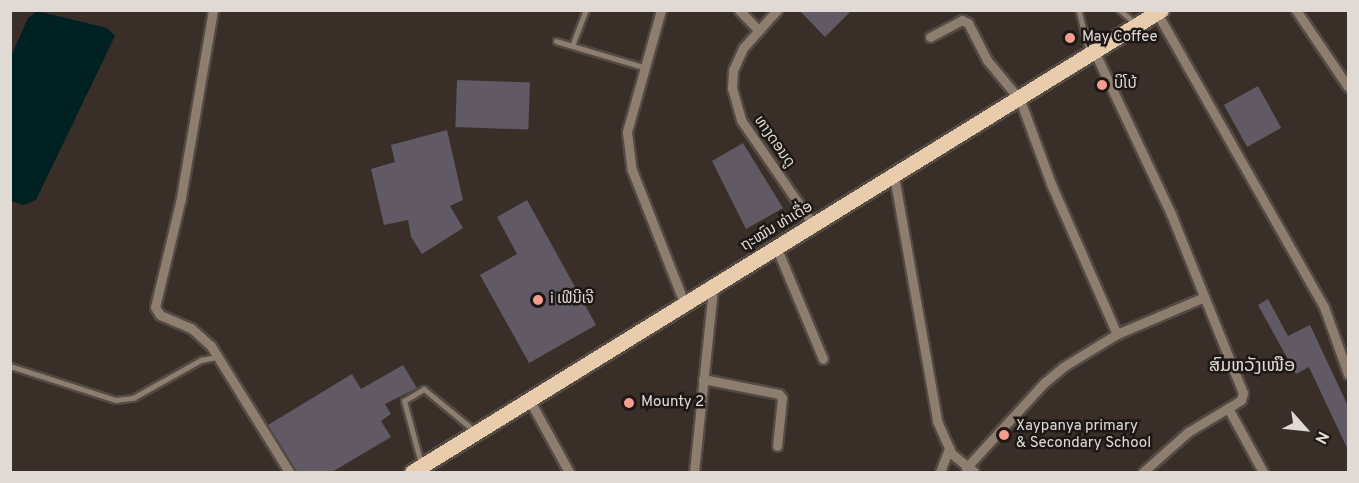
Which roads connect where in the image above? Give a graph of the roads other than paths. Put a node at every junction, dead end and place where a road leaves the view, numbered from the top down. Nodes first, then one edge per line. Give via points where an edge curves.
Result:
1 (213, 10) edge
2 (586, 10) edge
3 (661, 10) edge
4 (739, 10) edge
5 (777, 10) edge
6 (1079, 10) edge
7 (1120, 10) edge
8 (1296, 10) edge
9 (1150, 15) edge
10 (758, 30) junction
11 (930, 37) dead end
12 (556, 41) dead end
13 (572, 46) junction
14 (1093, 55) junction
15 (643, 67) junction
16 (1348, 87) edge
17 (1020, 99) junction
18 (894, 176) junction
19 (814, 225) junction
20 (777, 249) junction
21 (713, 287) junction
22 (1202, 298) junction
23 (685, 304) junction
24 (1117, 334) junction
25 (219, 356) junction
26 (823, 359) dead end
27 (10, 366) edge
28 (1348, 374) edge
29 (703, 379) junction
30 (530, 401) junction
31 (1228, 408) junction
32 (476, 433) junction
33 (777, 446) dead end
34 (949, 448) junction
35 (417, 469) edge
36 (970, 470) edge
37 (289, 472) edge
38 (569, 472) edge
39 (694, 472) edge
40 (940, 472) edge
41 (1143, 472) edge
42 (1263, 472) edge

1 - 25 street via 180,198 154,307 167,320 202,335
2 - 13 lane
3 - 15 street
4 - 10 street
5 - 10 street, ທາງດອນດູ
6 - 14 lane
7 - 9 lane
8 - 16 street
9 - 14 main road, ຖະໝົນ ທ່າເດື່ອ
9 - 28 street via 1324,307
10 - 19 street, ທາງດອນດູ via 743,48 733,70 736,104 749,134
11 - 17 street via 962,20 968,23 987,60
12 - 13 lane
13 - 15 lane
14 - 17 main road, ຖະໝົນ ທ່າເດື່ອ
14 - 22 street via 1162,193
15 - 23 street via 627,132 632,170
17 - 18 main road, ຖະໝົນ ທ່າເດື່ອ
17 - 24 street via 1051,184
18 - 19 main road, ຖະໝົນ ທ່າເດື່ອ
18 - 34 street via 937,421
19 - 20 main road, ຖະໝົນ ທ່າເດື່ອ
20 - 21 main road, ຖະໝົນ ທ່າເດື່ອ
20 - 26 street
21 - 23 main road, ຖະໝົນ ທ່າເດື່ອ
21 - 29 street
22 - 24 street
22 - 31 street via 1243,393 1241,400
23 - 30 main road, ຖະໝົນ ທ່າເດື່ອ
24 - 36 street via 1044,382
25 - 27 lane via 201,360 133,398 116,400
25 - 37 street
29 - 33 street via 779,394 783,398
29 - 39 street
30 - 32 main road, ຖະໝົນ ທ່າເດື່ອ
30 - 38 street
31 - 41 street via 1188,432
31 - 42 street
32 - 35 main road, ຖະໝົນ ທ່າເດື່ອ
32 - 35 lane via 424,389 404,401
34 - 36 street
34 - 40 street

